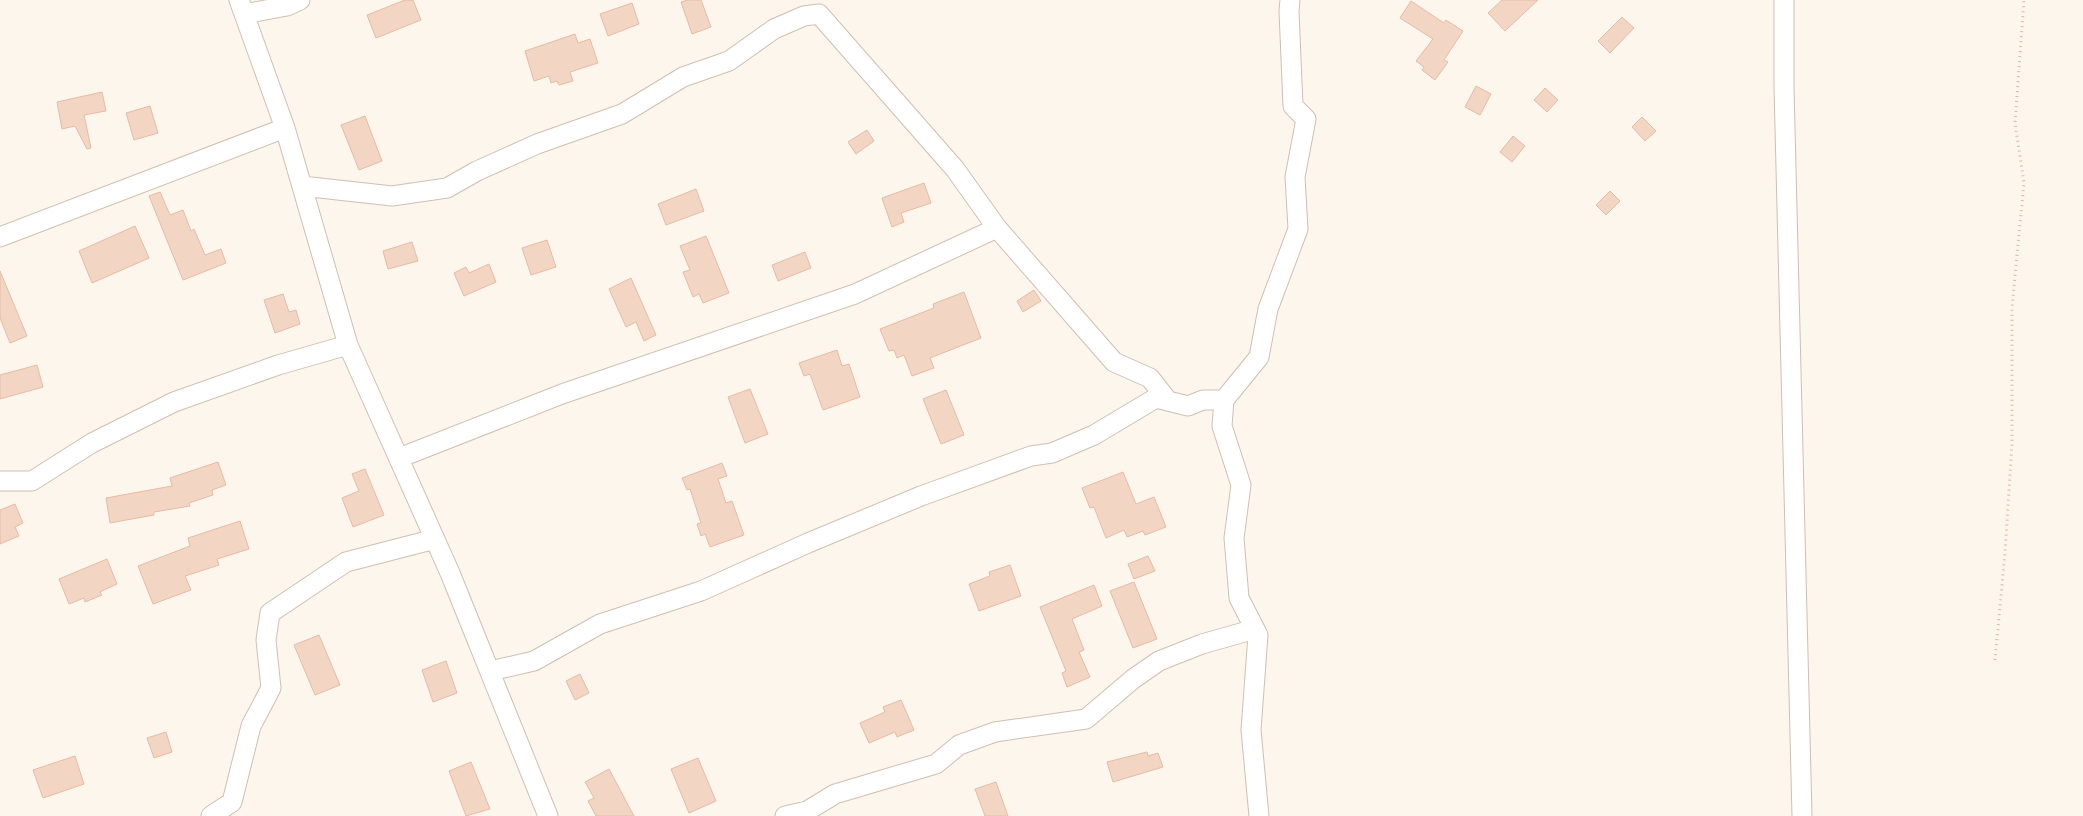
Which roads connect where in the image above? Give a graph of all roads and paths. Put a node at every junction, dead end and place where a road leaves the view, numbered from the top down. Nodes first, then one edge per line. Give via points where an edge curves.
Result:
1 (300, 0) edge
2 (1290, 0) edge
3 (1784, 0) edge
4 (2024, 0) edge
5 (242, 7) edge
6 (285, 128) junction
7 (302, 186) junction
8 (997, 228) junction
9 (0, 237) edge
10 (348, 345) junction
11 (1224, 400) junction
12 (1168, 401) junction
13 (399, 458) junction
14 (0, 482) edge
15 (435, 539) junction
16 (1255, 629) junction
17 (1996, 660) dead end
18 (490, 671) junction
19 (211, 816) edge
20 (548, 816) edge
21 (785, 816) edge
22 (1259, 816) edge
23 (1802, 816) edge

1 - 5 street via 287,6
2 - 11 street via 1294,106 1306,119 1295,177 1298,229 1268,309 1259,357
3 - 23 street
4 - 17 path via 2015,123 2024,183 2012,307 2012,443
5 - 6 street
6 - 7 street
6 - 9 street
7 - 8 street via 392,196 447,188 537,144 622,114 683,77 729,61 774,30 804,16 819,14 955,169
7 - 10 street
8 - 12 street via 1114,362 1150,378
8 - 13 street via 855,294 562,394
10 - 13 street
10 - 14 street via 278,365 174,402 92,443 32,481
11 - 12 street via 1203,400 1188,406
11 - 16 street via 1222,426 1241,486 1234,538 1239,598
12 - 18 street via 1156,398 1094,435 1052,453 1031,456 920,496 701,591 600,624 534,661
13 - 15 street
15 - 18 street
15 - 19 street via 346,562 270,613 266,640 271,688 251,726 232,802
16 - 21 street via 1202,644 1159,661 1132,679 1086,719 995,732 959,745 936,764 835,794 807,811
16 - 22 street via 1258,635 1251,730
18 - 20 street

